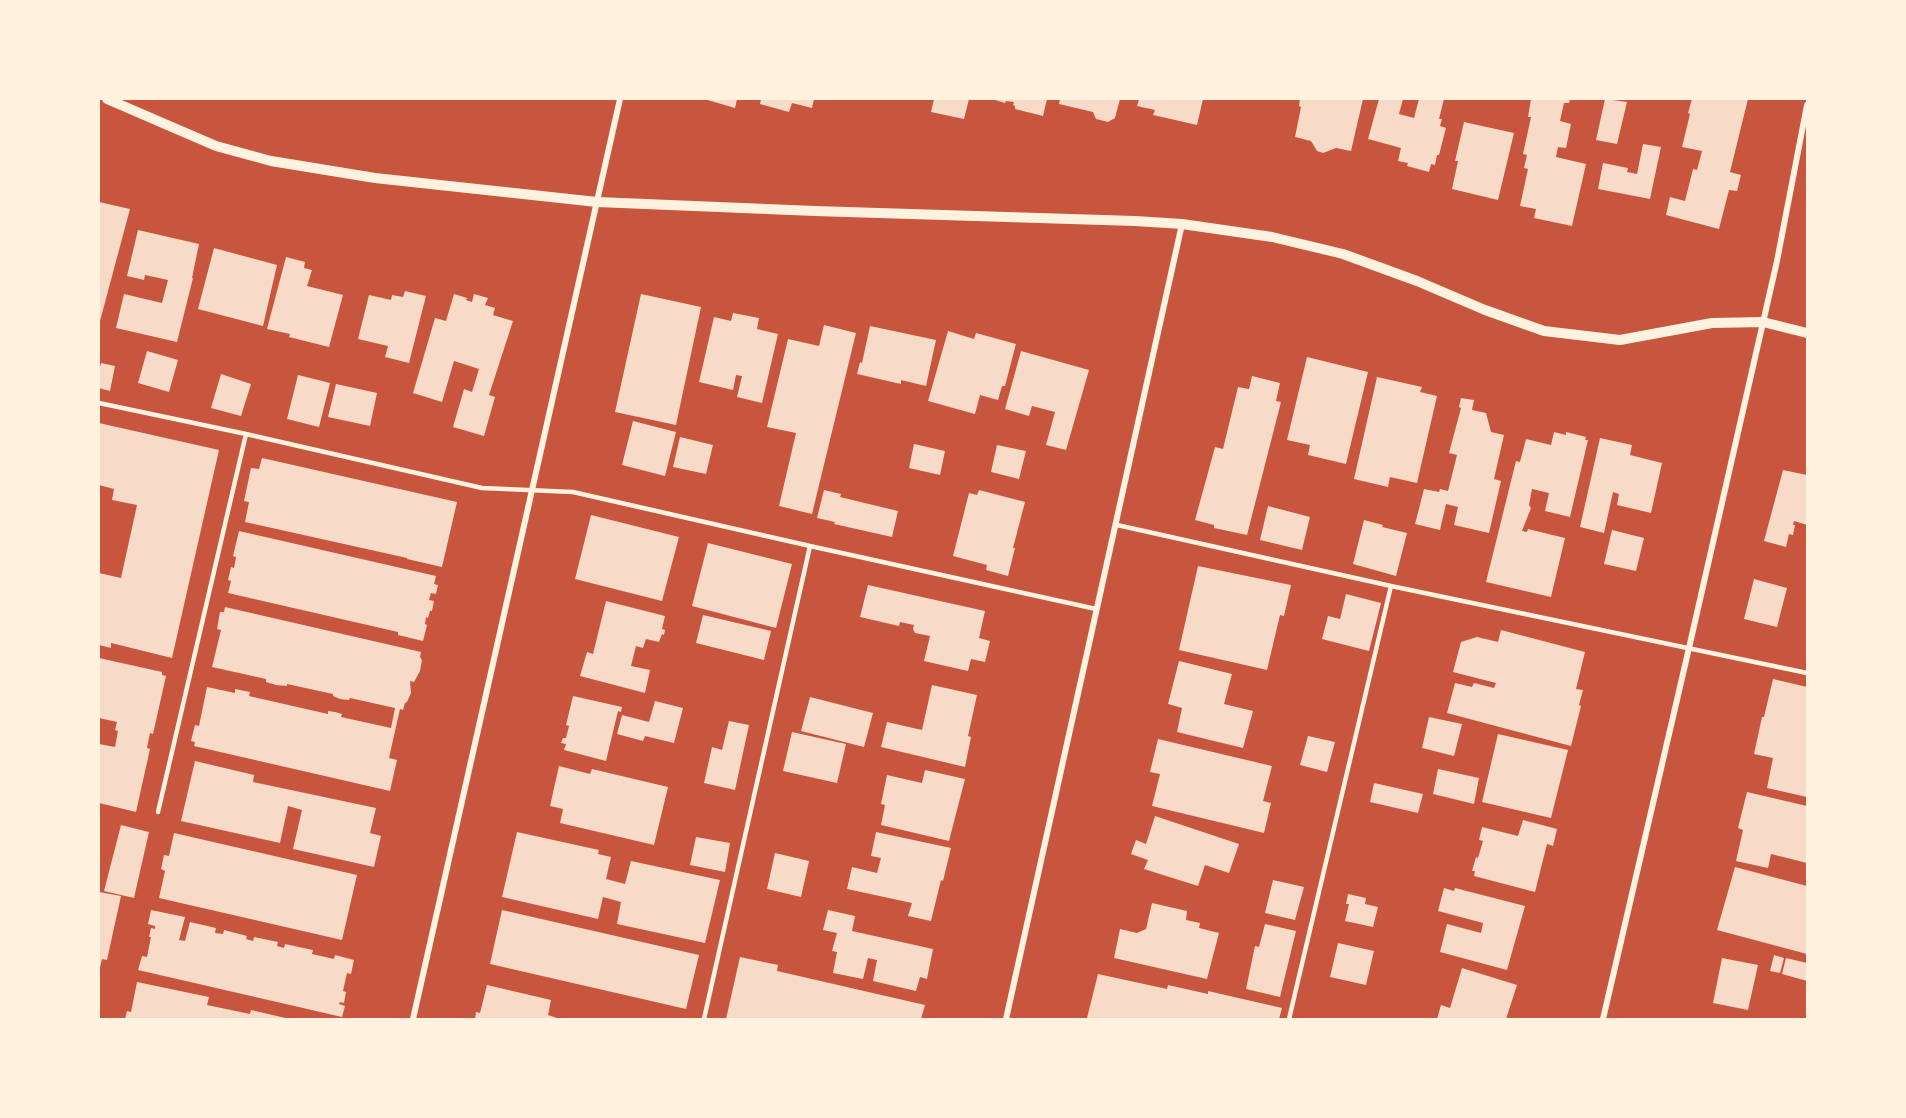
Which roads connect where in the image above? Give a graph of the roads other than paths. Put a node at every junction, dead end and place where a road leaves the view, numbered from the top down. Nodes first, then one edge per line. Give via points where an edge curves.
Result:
1 (107, 99) edge
2 (620, 99) edge
3 (1807, 105) edge
4 (597, 201) junction
5 (1182, 224) junction
6 (1763, 322) junction
7 (1807, 333) edge
8 (99, 403) edge
9 (246, 434) junction
10 (531, 490) junction
11 (1117, 525) junction
12 (810, 546) junction
13 (1391, 586) junction
14 (1096, 609) junction
15 (1689, 648) junction
16 (1807, 673) edge
17 (158, 812) dead end
18 (412, 1019) edge
19 (704, 1019) edge
20 (1006, 1019) edge
21 (1289, 1019) edge
22 (1603, 1019) edge

1 - 4 street via 216,146 271,161 375,178
2 - 4 street
3 - 6 street
4 - 5 street
4 - 10 street
5 - 6 street via 1272,237 1343,254 1544,331 1620,340 1712,323
5 - 11 street
6 - 7 street
6 - 15 street
8 - 9 lane
9 - 10 lane via 482,488
9 - 17 lane
10 - 12 lane via 573,492
10 - 18 street
11 - 13 lane
11 - 14 street
12 - 14 lane
12 - 19 lane
13 - 15 lane
13 - 21 lane
14 - 20 street
15 - 16 lane
15 - 22 street

